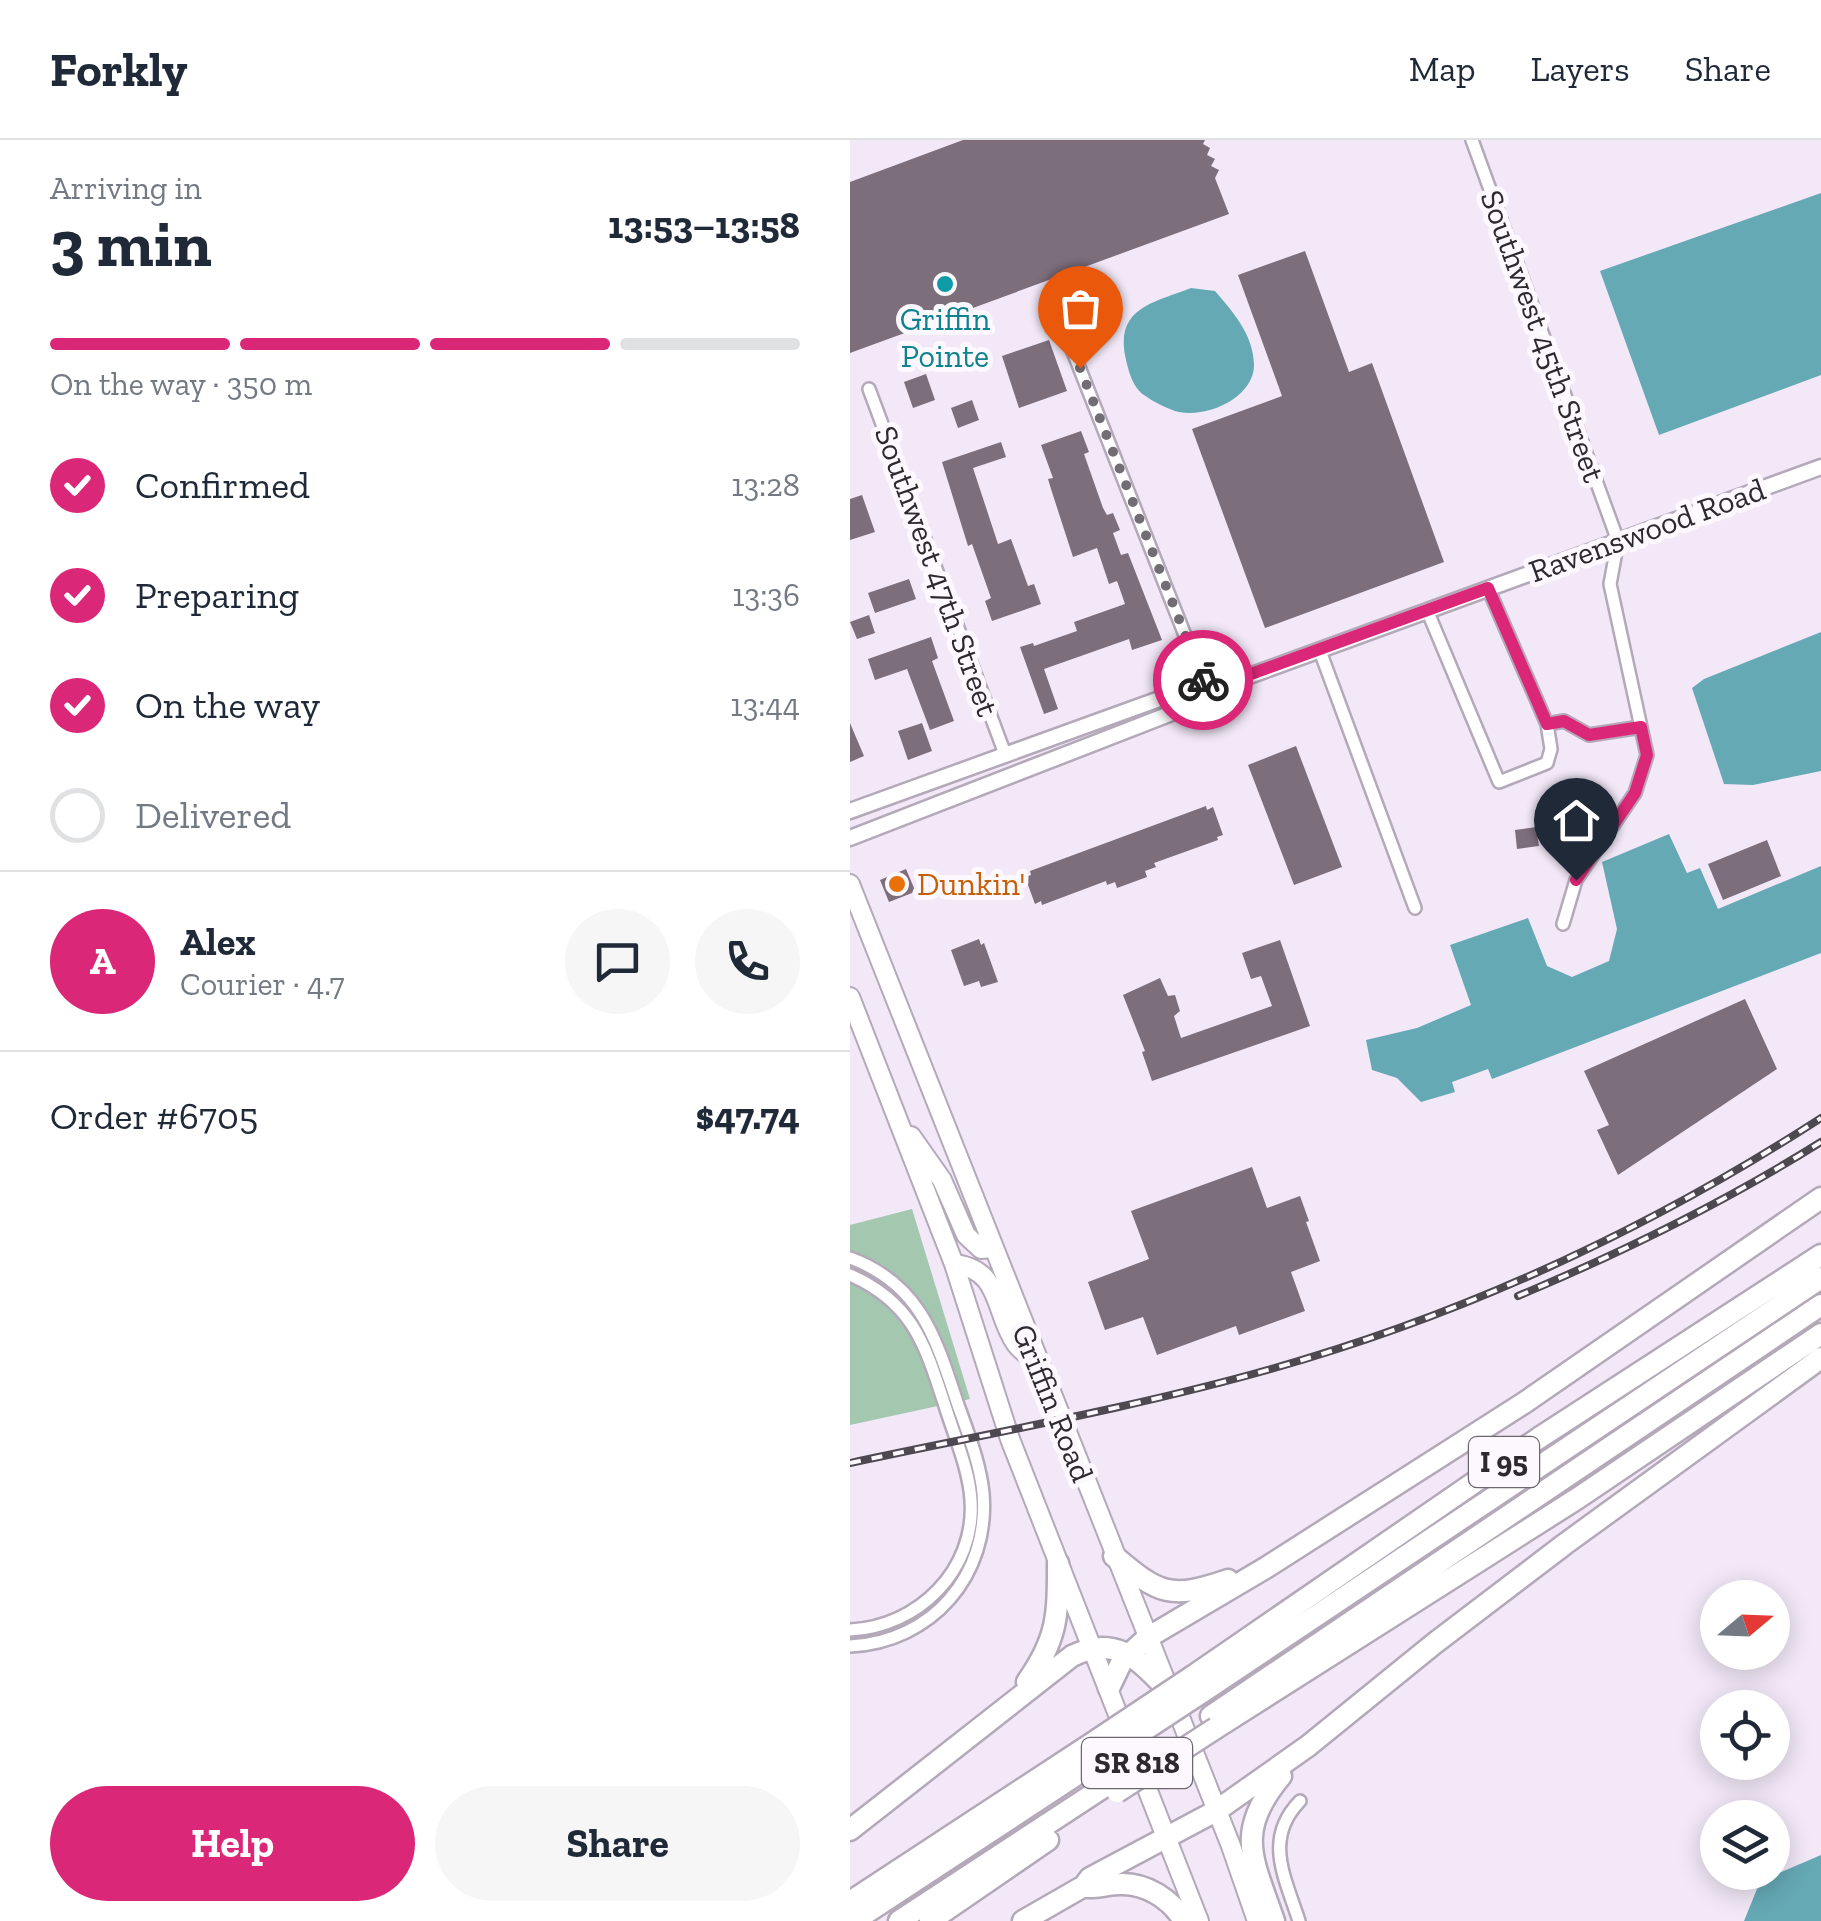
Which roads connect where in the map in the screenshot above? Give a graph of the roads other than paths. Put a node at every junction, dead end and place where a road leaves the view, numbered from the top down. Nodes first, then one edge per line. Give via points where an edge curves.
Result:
1 (1472, 140) edge
2 (1066, 334) dead end
3 (869, 389) dead end
4 (1821, 468) edge
5 (1618, 541) junction
6 (1488, 588) junction
7 (1427, 610) junction
8 (1320, 651) junction
9 (1207, 690) junction
10 (1192, 696) junction
11 (1547, 724) junction
12 (1641, 727) junction
13 (1004, 754) junction
14 (850, 810) edge
15 (850, 838) edge
16 (850, 884) edge
17 (1416, 908) dead end
18 (1564, 924) dead end
19 (850, 997) edge
20 (896, 1115) junction
21 (1821, 1198) edge
22 (992, 1248) junction
23 (1821, 1255) edge
24 (850, 1258) edge
25 (954, 1264) junction
26 (850, 1275) edge
27 (1821, 1278) edge
28 (1821, 1305) edge
29 (1821, 1334) edge
30 (1821, 1358) edge
31 (1037, 1362) junction
32 (1114, 1556) junction
33 (1058, 1562) junction
34 (1268, 1566) junction
35 (850, 1630) edge
36 (1147, 1638) junction
37 (850, 1646) edge
38 (1091, 1646) junction
39 (1128, 1654) junction
40 (1197, 1684) junction
41 (1109, 1688) junction
42 (1168, 1690) junction
43 (1014, 1700) junction
44 (1214, 1722) junction
45 (1101, 1748) junction
46 (1290, 1759) junction
47 (1115, 1787) junction
48 (1300, 1800) dead end
49 (1216, 1811) junction
50 (850, 1830) edge
51 (1164, 1839) junction
52 (1084, 1886) junction
53 (850, 1902) edge
54 (854, 1921) edge
55 (899, 1921) edge
56 (930, 1921) edge
57 (1023, 1921) edge
58 (1184, 1921) edge
59 (1199, 1921) edge
60 (1258, 1921) edge
61 (1274, 1921) edge
62 (1300, 1921) edge

1 - 5 street, Southwest 45th Street
2 - 9 street
3 - 13 street, Southwest 47th Street
4 - 5 street, Ravenswood Road
5 - 6 street, Ravenswood Road
5 - 12 street, Southwest 45th Street via 1610,584
6 - 7 street, Ravenswood Road
6 - 11 street
7 - 8 street, Ravenswood Road
7 - 11 street via 1499,782 1547,763
8 - 9 street, Ravenswood Road
8 - 17 street
9 - 10 street, Ravenswood Road
10 - 13 street, Ravenswood Road via 1165,696
10 - 15 street, Ravenswood Road via 1172,714
11 - 12 street via 1564,721 1589,735
12 - 18 street, Southwest 45th Street via 1647,755 1635,793 1576,880
13 - 14 street, Ravenswood Road
16 - 22 main road, Griffin Road / SR 818
19 - 20 main road, Griffin Road / SR 818
20 - 22 main road via 942,1180 966,1235 981,1249
20 - 25 main road, Griffin Road / SR 818
21 - 34 highway via 1524,1402
22 - 31 main road, Griffin Road / SR 818
23 - 40 highway, I 95 via 1539,1438
24 - 37 street via 896,1283 931,1328 980,1474 984,1522 972,1565 942,1609 898,1636
25 - 31 main road via 982,1274 1016,1344
25 - 33 main road, Griffin Road / SR 818 via 1006,1430
26 - 35 street via 896,1304 919,1333 972,1501 963,1552 933,1596 894,1621
27 - 40 highway
28 - 44 highway
29 - 44 highway, I 95 via 1578,1498
30 - 46 highway via 1565,1544
31 - 32 main road, Griffin Road / SR 818
32 - 34 highway via 1140,1580 1181,1592
32 - 36 main road, Griffin Road / SR 818
33 - 38 main road, Griffin Road / SR 818
33 - 43 highway via 1052,1640
34 - 36 highway
36 - 39 highway
36 - 42 main road, Griffin Road / SR 818
38 - 39 highway
38 - 41 main road, Griffin Road / SR 818
38 - 43 highway
39 - 41 highway
39 - 42 highway
40 - 45 highway, I 95, bridge
41 - 51 main road, Griffin Road / SR 818
42 - 49 main road, Griffin Road / SR 818
43 - 50 highway
44 - 47 highway, I 95, bridge
45 - 53 highway, I 95
45 - 54 highway
46 - 49 highway
46 - 61 highway via 1254,1814 1251,1837
47 - 55 highway
47 - 56 highway, I 95
48 - 62 street via 1279,1842
49 - 51 highway
49 - 60 main road, Griffin Road / SR 818
51 - 52 highway
51 - 59 main road, Griffin Road / SR 818
52 - 57 highway
52 - 58 highway via 1140,1886

